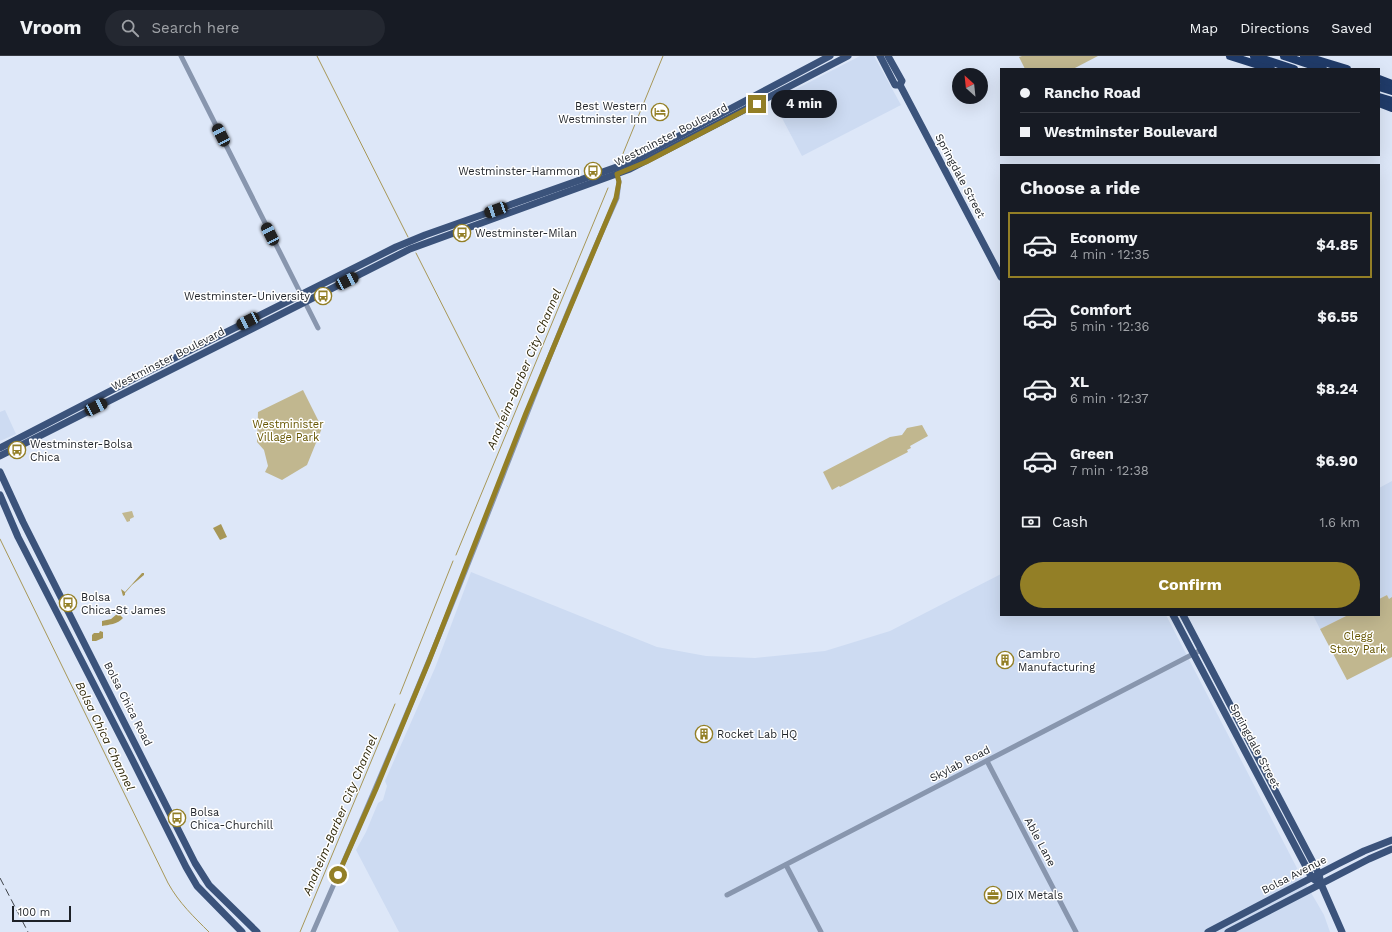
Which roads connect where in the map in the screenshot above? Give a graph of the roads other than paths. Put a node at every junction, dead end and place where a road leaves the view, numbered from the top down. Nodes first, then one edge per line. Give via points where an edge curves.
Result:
1 (181, 56) edge
2 (830, 56) edge
3 (848, 56) edge
4 (880, 56) edge
5 (888, 56) edge
6 (1230, 56) edge
7 (1254, 56) edge
8 (1284, 56) edge
9 (1304, 56) edge
10 (1268, 68) edge
11 (1291, 68) edge
12 (1320, 68) edge
13 (1343, 68) edge
14 (1380, 80) edge
15 (1392, 84) edge
16 (900, 85) junction
17 (1380, 87) edge
18 (1392, 91) edge
19 (1380, 97) edge
20 (1392, 101) edge
21 (1380, 104) edge
22 (1392, 108) edge
23 (616, 171) junction
24 (1000, 275) edge
25 (301, 294) junction
26 (305, 302) junction
27 (318, 328) dead end
28 (0, 448) edge
29 (0, 456) edge
30 (0, 472) edge
31 (0, 495) edge
32 (1174, 616) edge
33 (1183, 616) edge
34 (1201, 650) junction
35 (1193, 655) junction
36 (119, 734) junction
37 (132, 737) junction
38 (131, 757) junction
39 (987, 761) junction
40 (1392, 840) edge
41 (1392, 849) edge
42 (786, 865) junction
43 (1319, 874) junction
44 (1312, 878) junction
45 (1321, 884) junction
46 (727, 895) dead end
47 (1229, 921) junction
48 (242, 932) edge
49 (257, 932) edge
50 (313, 932) edge
51 (821, 932) edge
52 (1076, 932) edge
53 (1208, 932) edge
54 (1215, 932) edge
55 (1228, 932) edge
56 (1342, 932) edge

1 - 25 street
2 - 23 main road, Westminster Boulevard
3 - 23 main road, Westminster Boulevard via 646,162
4 - 16 main road, Springdale Street via 895,85
5 - 16 main road, Springdale Street via 902,81
6 - 10 highway
7 - 11 highway
8 - 12 highway
9 - 13 highway
14 - 15 highway
16 - 24 main road, Springdale Street
17 - 18 highway
19 - 20 highway
21 - 22 highway
23 - 25 main road, Westminster Boulevard via 414,239
23 - 26 main road, Westminster Boulevard via 418,246
23 - 50 street via 619,182 616,198 526,413 429,661
25 - 26 street
25 - 28 main road, Westminster Boulevard
26 - 27 street
26 - 29 main road, Westminster Boulevard
30 - 37 main road, Bolsa Chica Road
31 - 36 main road, Bolsa Chica Road via 18,537
32 - 35 main road, Springdale Street
33 - 34 main road, Springdale Street
34 - 35 street, Skylab Road
34 - 43 main road, Springdale Street
35 - 39 street, Skylab Road
35 - 44 main road, Springdale Street
36 - 37 main road
36 - 38 main road, Bolsa Chica Road
37 - 38 main road via 128,743 133,754
37 - 49 main road, Bolsa Chica Road via 201,874
38 - 48 main road, Bolsa Chica Road via 197,886
39 - 42 street, Skylab Road
39 - 52 street, Able Lane
40 - 43 main road, Bolsa Avenue
41 - 45 main road, Bolsa Avenue
42 - 46 street, Skylab Road
42 - 51 street
43 - 44 main road, Bolsa Avenue
43 - 45 main road, Springdale Street
44 - 45 main road, Springdale Street
44 - 47 main road, Bolsa Avenue
45 - 55 main road, Bolsa Avenue
45 - 56 main road, Springdale Street
47 - 53 main road, Bolsa Avenue
47 - 54 main road via 1225,927

